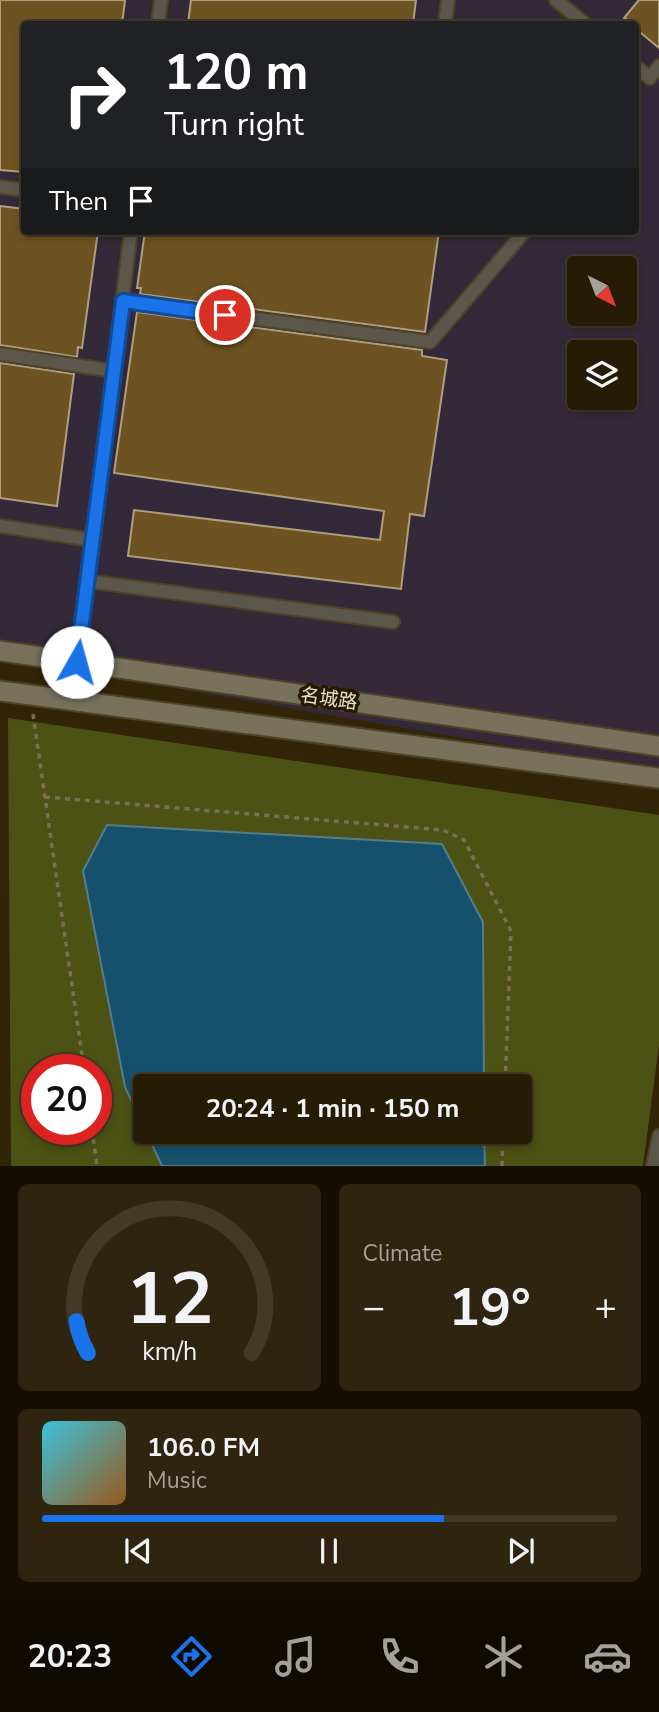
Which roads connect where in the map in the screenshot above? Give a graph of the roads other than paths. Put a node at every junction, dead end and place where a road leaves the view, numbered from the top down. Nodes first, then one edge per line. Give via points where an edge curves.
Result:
1 (161, 0) edge
2 (448, 0) edge
3 (556, 0) edge
4 (158, 21) edge
5 (445, 21) edge
6 (581, 21) edge
7 (659, 66) edge
8 (639, 69) edge
9 (0, 187) edge
10 (21, 190) edge
11 (131, 235) edge
12 (522, 235) edge
13 (123, 301) junction
14 (0, 354) edge
15 (114, 371) junction
16 (0, 526) edge
17 (92, 540) junction
18 (87, 581) junction
19 (393, 622) dead end
20 (0, 651) edge
21 (77, 662) junction
22 (0, 691) edge
23 (659, 746) edge
24 (659, 778) edge
25 (659, 1136) edge
26 (653, 1166) edge

1 - 4 lane
2 - 5 lane
3 - 6 lane
7 - 8 lane via 650,78
9 - 10 lane
11 - 13 lane
12 - 13 lane via 430,342
13 - 15 lane
14 - 15 lane
15 - 17 lane
16 - 17 lane
17 - 18 lane
18 - 19 lane
18 - 21 lane
20 - 21 main road, 名城路
21 - 23 main road, 名城路
22 - 24 main road, 名城路
25 - 26 lane

